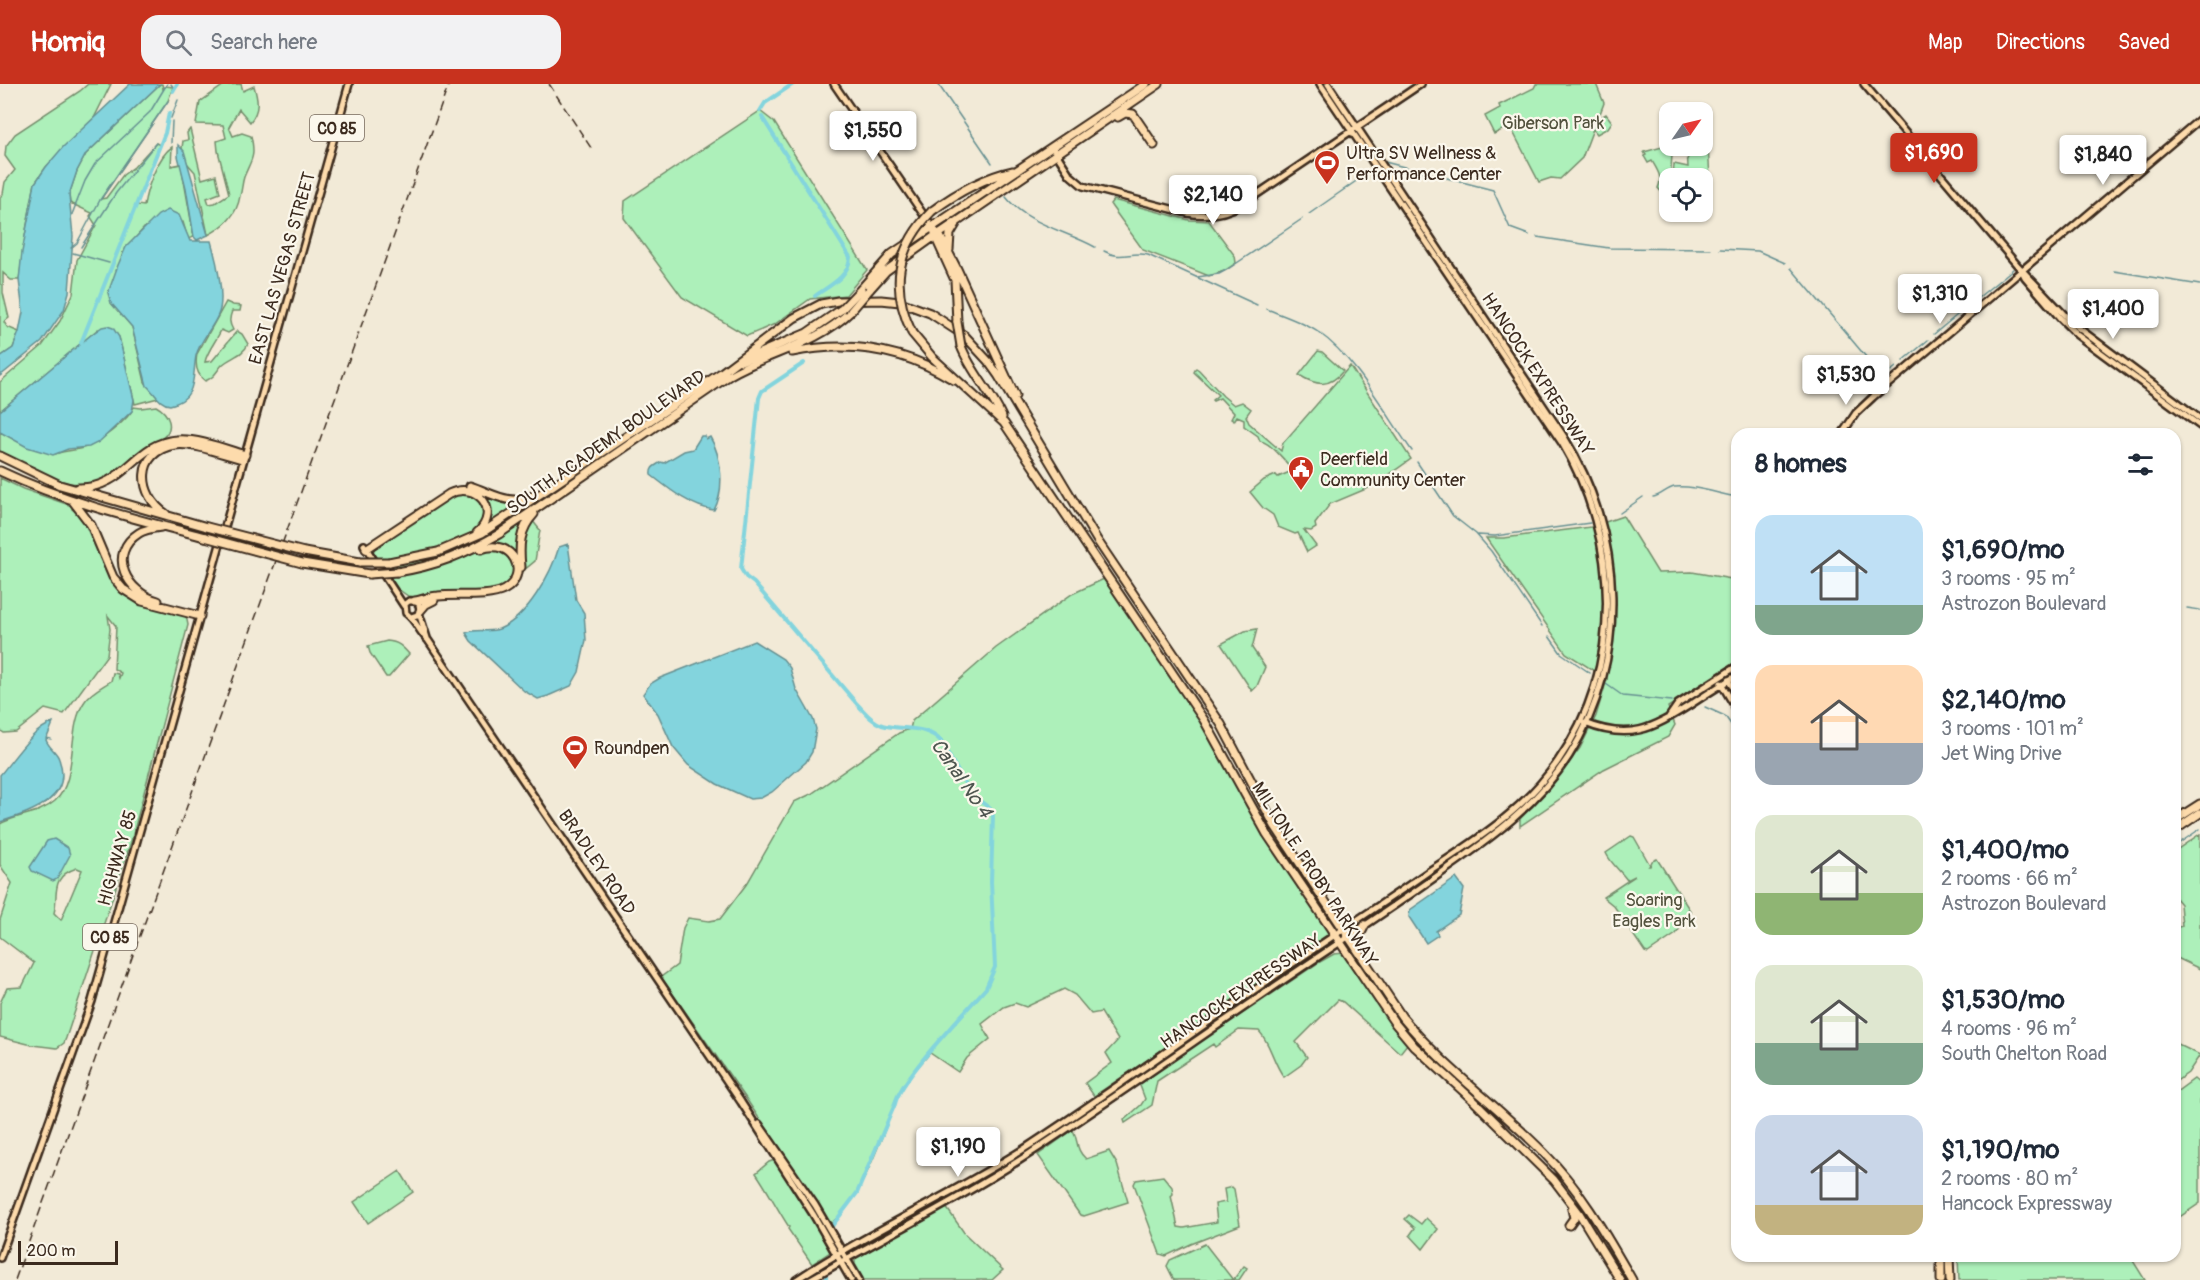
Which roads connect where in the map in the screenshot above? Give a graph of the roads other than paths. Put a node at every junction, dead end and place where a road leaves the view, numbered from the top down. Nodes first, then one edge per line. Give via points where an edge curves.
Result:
1 (349, 84) edge
2 (834, 84) edge
3 (1146, 84) edge
4 (1159, 84) edge
5 (1320, 84) edge
6 (1328, 84) edge
7 (1420, 84) edge
8 (1864, 84) edge
9 (2200, 120) edge
10 (1101, 124) junction
11 (1354, 129) junction
12 (1154, 145) dead end
13 (1054, 150) junction
14 (1018, 170) junction
15 (960, 219) junction
16 (932, 227) junction
17 (937, 235) junction
18 (949, 253) junction
19 (2022, 270) junction
20 (865, 290) junction
21 (772, 356) junction
22 (721, 373) junction
23 (971, 390) junction
24 (2200, 419) edge
25 (1004, 423) junction
26 (2200, 426) edge
27 (1029, 428) junction
28 (1846, 428) edge
29 (0, 456) edge
30 (244, 457) junction
31 (0, 471) edge
32 (60, 485) junction
33 (547, 491) junction
34 (72, 500) junction
35 (546, 502) junction
36 (174, 518) junction
37 (164, 526) junction
38 (365, 547) junction
39 (442, 550) junction
40 (425, 568) junction
41 (392, 588) junction
42 (413, 601) junction
43 (404, 607) junction
44 (419, 612) junction
45 (200, 614) junction
46 (411, 616) junction
47 (428, 640) junction
48 (1731, 669) edge
49 (1721, 675) junction
50 (1729, 680) junction
51 (1731, 683) edge
52 (1721, 685) junction
53 (1731, 701) edge
54 (1666, 720) junction
55 (1583, 722) junction
56 (2200, 804) edge
57 (2200, 813) edge
58 (2181, 816) edge
59 (2181, 826) edge
60 (1365, 925) junction
61 (1343, 929) junction
62 (1335, 935) junction
63 (1348, 937) junction
64 (1340, 942) junction
65 (1360, 954) junction
66 (741, 1102) junction
67 (992, 1168) junction
68 (1546, 1171) junction
69 (944, 1195) junction
70 (948, 1201) junction
71 (907, 1224) junction
72 (1596, 1241) junction
73 (843, 1252) junction
74 (837, 1256) junction
75 (0, 1258) edge
76 (847, 1258) junction
77 (841, 1262) junction
78 (1941, 1262) edge
79 (1949, 1262) edge
80 (796, 1280) edge
81 (809, 1280) edge
82 (851, 1280) edge
83 (859, 1280) edge
84 (1620, 1280) edge
85 (1632, 1280) edge
86 (1941, 1280) edge
87 (1950, 1280) edge

1 - 30 main road, EAST LAS VEGAS STREET / CO 85
2 - 16 main road
3 - 13 highway, SOUTH ACADEMY BOULEVARD
4 - 10 highway, SOUTH ACADEMY BOULEVARD
5 - 11 main road, HANCOCK EXPRESSWAY
6 - 11 main road, HANCOCK EXPRESSWAY
7 - 11 main road
8 - 19 main road
9 - 19 main road
10 - 12 highway via 1131,113
10 - 13 highway, SOUTH ACADEMY BOULEVARD
11 - 13 main road via 1238,206 1210,215 1153,206 1083,186
11 - 55 main road, HANCOCK EXPRESSWAY via 1562,443 1588,497 1601,540 1607,609 1604,643
13 - 14 highway, SOUTH ACADEMY BOULEVARD
13 - 15 highway, SOUTH ACADEMY BOULEVARD
14 - 16 highway, SOUTH ACADEMY BOULEVARD
14 - 23 highway, bridge via 956,195 932,211 908,242 900,269 901,305 912,333 924,349
15 - 17 highway, SOUTH ACADEMY BOULEVARD
15 - 18 highway via 950,234
16 - 17 main road
16 - 20 highway, SOUTH ACADEMY BOULEVARD via 892,254
17 - 18 highway
17 - 20 highway, SOUTH ACADEMY BOULEVARD
17 - 25 highway, bridge via 955,280 962,346
18 - 27 highway
19 - 24 main road via 2081,331
19 - 26 main road via 2070,328
19 - 28 main road via 1862,407
20 - 21 highway, SOUTH ACADEMY BOULEVARD, bridge via 851,311 825,332
20 - 22 highway, SOUTH ACADEMY BOULEVARD, bridge via 807,333
21 - 23 highway via 834,346 873,349 923,363
21 - 35 highway, SOUTH ACADEMY BOULEVARD via 730,375
22 - 27 highway via 794,318 821,304 858,299 900,302 930,314 965,336 988,361
22 - 33 highway, SOUTH ACADEMY BOULEVARD
23 - 25 highway
25 - 62 highway, MILTON E. PROBY PARKWAY via 1204,720 1267,834
27 - 61 highway, MILTON E. PROBY PARKWAY via 1097,540 1214,713 1275,826
29 - 32 highway, SOUTH ACADEMY BOULEVARD
30 - 32 highway via 189,440 176,440 154,446 101,485
30 - 36 highway via 182,444 157,452 148,462 145,489 153,503
30 - 45 main road, HIGHWAY 85 / CO 85
31 - 34 highway, SOUTH ACADEMY BOULEVARD
32 - 36 highway, SOUTH ACADEMY BOULEVARD
33 - 38 highway via 512,501 456,486
33 - 39 highway, SOUTH ACADEMY BOULEVARD via 482,533
34 - 37 highway, SOUTH ACADEMY BOULEVARD
34 - 45 highway via 91,525 113,577 123,589 142,601
35 - 40 highway, SOUTH ACADEMY BOULEVARD via 477,547
35 - 44 highway via 522,530 520,574 510,591 494,597 432,601
36 - 39 highway, SOUTH ACADEMY BOULEVARD, bridge via 304,552 360,562 389,562
37 - 40 highway, SOUTH ACADEMY BOULEVARD, bridge via 302,563 369,574
37 - 45 highway via 138,533 127,546 122,564 128,581 145,597
38 - 39 highway via 453,492 474,493 486,506 486,522 476,533
38 - 41 main road, BRADLEY ROAD
40 - 42 highway via 495,545 507,549 516,563 511,584 498,592
41 - 42 main road, BRADLEY ROAD
41 - 43 main road, BRADLEY ROAD
42 - 43 main road
42 - 44 main road, BRADLEY ROAD via 419,604
43 - 46 main road, BRADLEY ROAD
44 - 46 main road
44 - 47 main road, BRADLEY ROAD
45 - 75 main road, HIGHWAY 85 / CO 85 via 92,1001
46 - 47 main road, BRADLEY ROAD
47 - 66 main road, BRADLEY ROAD
48 - 49 main road
49 - 50 main road
49 - 52 main road
49 - 54 main road via 1678,704
50 - 51 main road
50 - 52 main road
52 - 53 main road
52 - 54 main road
54 - 55 main road via 1625,733
55 - 60 main road, HANCOCK EXPRESSWAY via 1568,758 1525,810
55 - 61 main road, HANCOCK EXPRESSWAY via 1555,765 1508,816
56 - 58 highway
57 - 59 highway
60 - 63 main road, HANCOCK EXPRESSWAY
60 - 65 highway via 1359,937
61 - 62 main road, HANCOCK EXPRESSWAY
61 - 63 highway, MILTON E. PROBY PARKWAY
62 - 64 highway, MILTON E. PROBY PARKWAY
62 - 67 main road, HANCOCK EXPRESSWAY
63 - 64 main road, HANCOCK EXPRESSWAY
63 - 65 highway, MILTON E. PROBY PARKWAY
64 - 68 highway, MILTON E. PROBY PARKWAY via 1404,1035
64 - 70 main road, HANCOCK EXPRESSWAY via 1029,1154
65 - 85 highway, MILTON E. PROBY PARKWAY via 1416,1034 1562,1172 1588,1206
66 - 73 main road, BRADLEY ROAD via 815,1205
66 - 74 main road, BRADLEY ROAD
67 - 69 main road, HANCOCK EXPRESSWAY
67 - 70 main road
68 - 72 highway, MILTON E. PROBY PARKWAY
68 - 72 highway via 1573,1210 1574,1218 1569,1225 1583,1226
69 - 71 main road
69 - 73 main road, HANCOCK EXPRESSWAY
70 - 71 main road, HANCOCK EXPRESSWAY
71 - 76 main road, HANCOCK EXPRESSWAY
72 - 84 highway, MILTON E. PROBY PARKWAY
73 - 74 main road, HANCOCK EXPRESSWAY
73 - 76 main road, BRADLEY ROAD
74 - 77 main road, BRADLEY ROAD
74 - 80 main road, HANCOCK EXPRESSWAY
76 - 77 main road, HANCOCK EXPRESSWAY
76 - 83 main road, BRADLEY ROAD
77 - 81 main road, HANCOCK EXPRESSWAY
77 - 82 main road, BRADLEY ROAD
78 - 86 highway
79 - 87 highway

